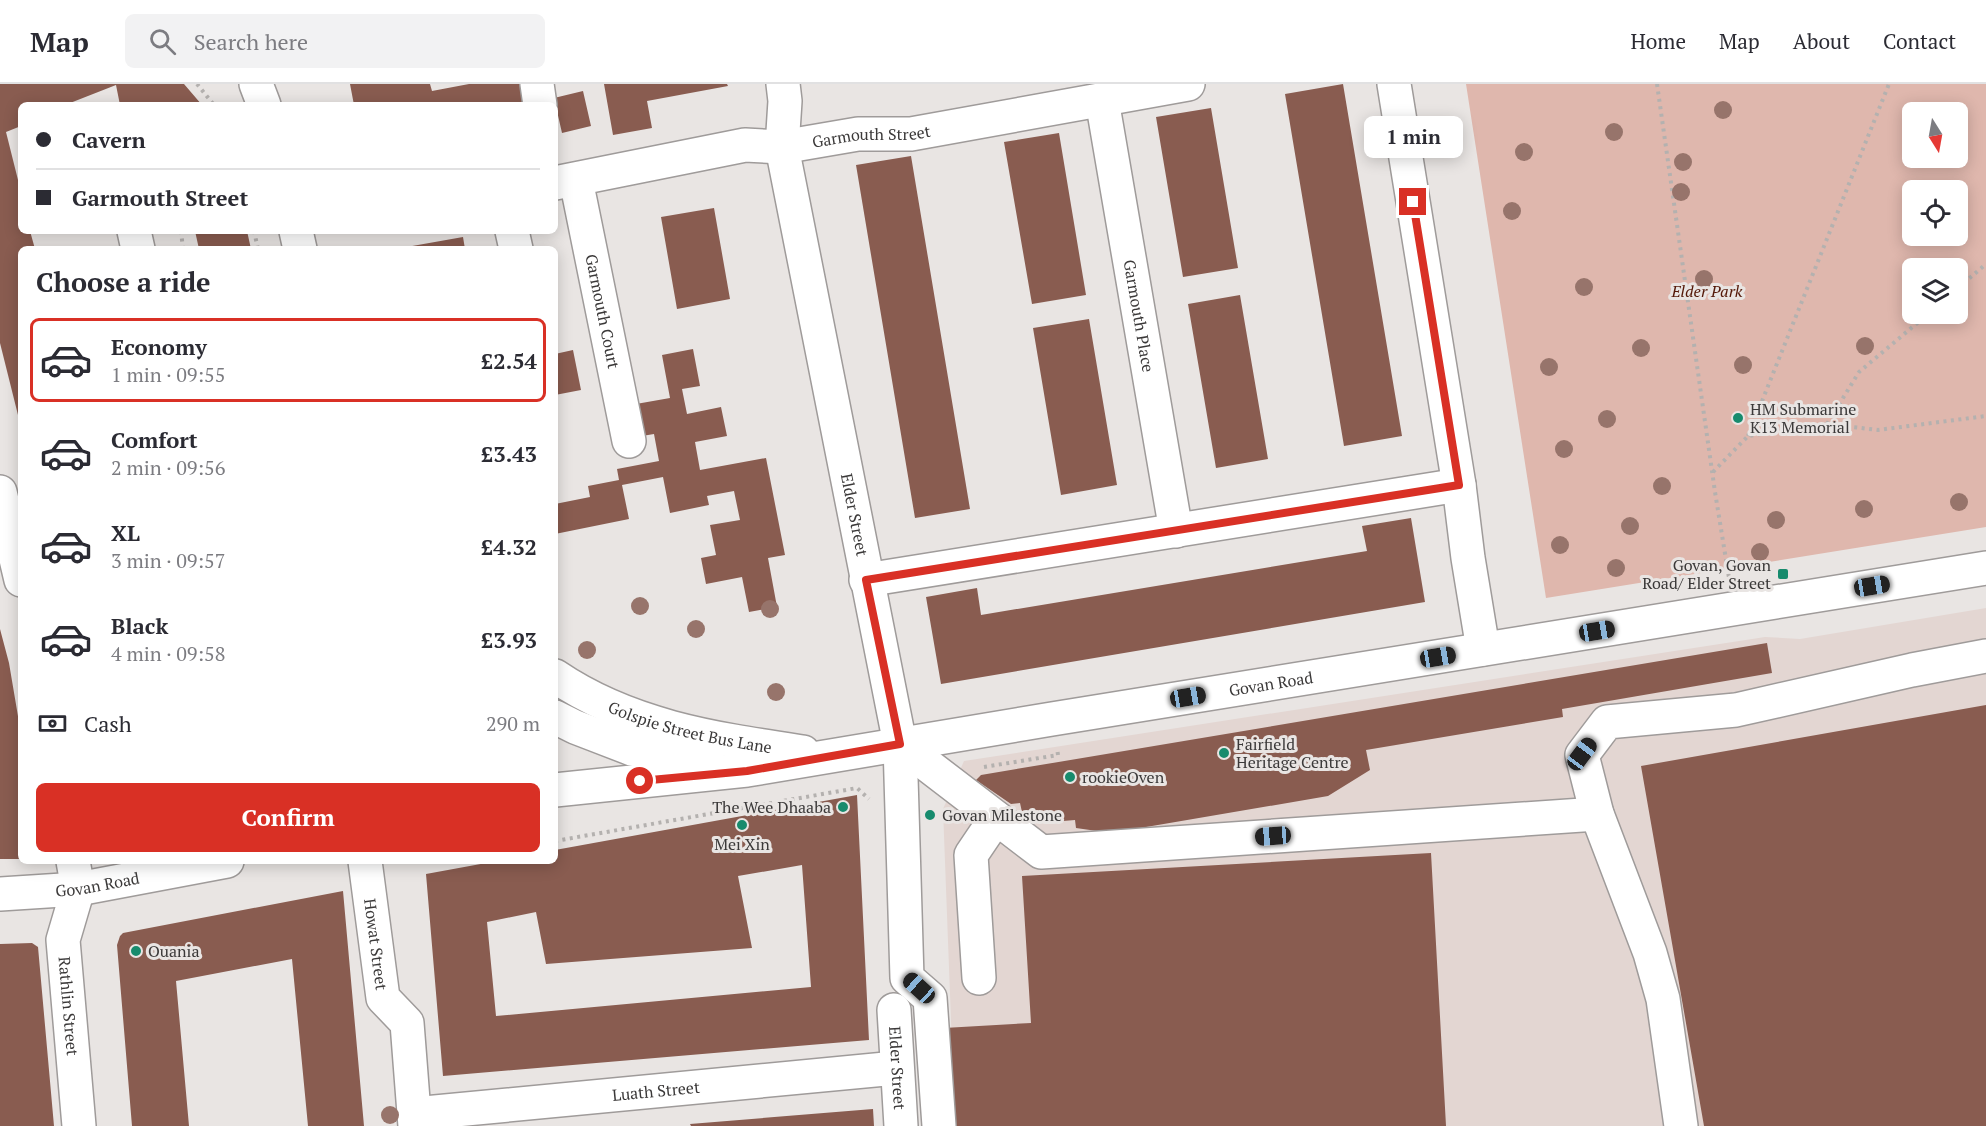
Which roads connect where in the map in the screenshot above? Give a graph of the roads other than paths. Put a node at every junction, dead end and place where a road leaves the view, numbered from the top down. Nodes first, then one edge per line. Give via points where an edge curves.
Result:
1 (256, 84) edge
2 (537, 84) edge
3 (783, 84) edge
4 (1188, 84) edge
5 (1394, 84) edge
6 (1102, 100) junction
7 (263, 102) edge
8 (540, 102) edge
9 (782, 147) junction
10 (565, 182) edge
11 (629, 441) dead end
12 (1459, 485) junction
13 (0, 492) edge
14 (1176, 531) junction
15 (12, 565) edge
16 (1986, 568) edge
17 (866, 580) junction
18 (1483, 649) junction
19 (1986, 656) edge
20 (558, 678) edge
21 (558, 718) edge
22 (900, 744) junction
23 (832, 756) junction
24 (747, 771) junction
25 (558, 790) edge
26 (1598, 814) junction
27 (996, 818) junction
28 (194, 864) edge
29 (365, 864) edge
30 (75, 875) edge
31 (0, 894) edge
32 (979, 978) dead end
33 (894, 1010) dead end
34 (896, 1068) junction
35 (415, 1120) edge
36 (80, 1126) edge
37 (901, 1126) edge
38 (939, 1126) edge
39 (1681, 1126) edge

1 - 7 street
2 - 8 street
3 - 9 street, Elder Street
4 - 6 street, Garmouth Street
5 - 12 street
6 - 9 street, Garmouth Street via 911,134 858,134
6 - 14 street, Garmouth Place
9 - 10 street, Garmouth Street via 745,145
9 - 17 street, Elder Street
10 - 11 street, Garmouth Court
12 - 14 street
12 - 18 street
13 - 15 street
14 - 17 street
16 - 18 street, Govan Road
17 - 22 street, Elder Street
18 - 22 street, Govan Road
19 - 26 street via 1736,710 1606,722 1582,754
20 - 23 street, Golspie Street Bus Lane via 613,709 662,725 720,740
21 - 24 street via 632,749
22 - 23 street, Govan Road
22 - 27 street
22 - 38 street, Elder Street via 907,978 930,998
23 - 24 street, Govan Road
24 - 25 street, Govan Road
26 - 27 street via 1041,852
26 - 39 street via 1660,988
27 - 32 street via 971,855
28 - 30 street, Govan Road
29 - 35 street, Howat Street via 383,998 407,1023
30 - 31 street, Govan Road
30 - 36 street, Rathlin Street via 63,940
33 - 34 street, Elder Street
34 - 35 street, Luath Street
34 - 37 street, Elder Street

